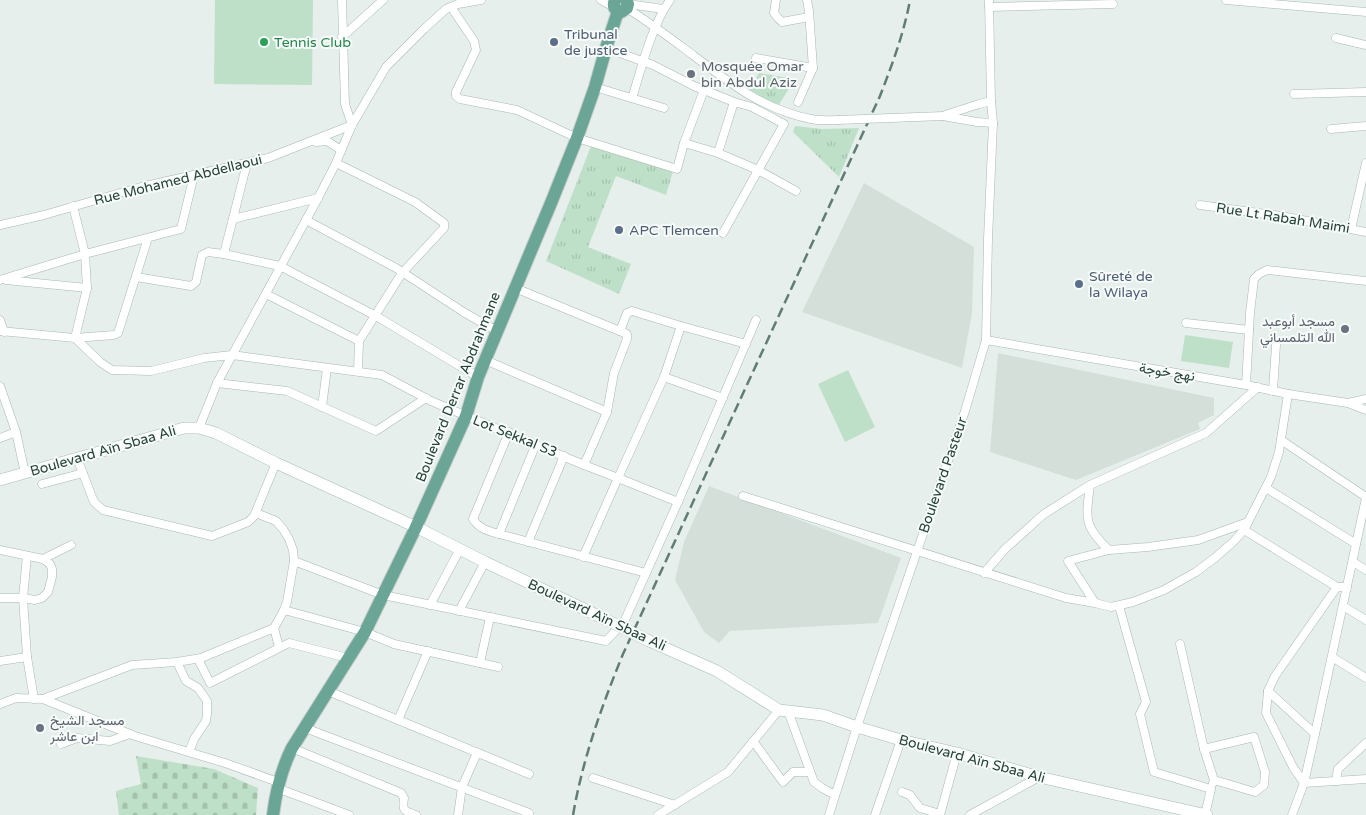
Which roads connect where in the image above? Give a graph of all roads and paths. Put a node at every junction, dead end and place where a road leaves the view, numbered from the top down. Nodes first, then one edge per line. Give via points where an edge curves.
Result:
1 (342, 0) edge
2 (383, 0) edge
3 (441, 0) edge
4 (481, 0) edge
5 (600, 0) edge
6 (670, 0) edge
7 (776, 0) edge
8 (807, 0) edge
9 (1226, 0) edge
10 (1068, 2) edge
11 (989, 3) edge
12 (1113, 4) dead end
13 (621, 5) edge
14 (448, 8) junction
15 (664, 9) junction
16 (1366, 12) edge
17 (809, 17) junction
18 (656, 27) junction
19 (342, 38) junction
20 (1336, 38) dead end
21 (1366, 45) edge
22 (606, 48) junction
23 (756, 58) dead end
24 (644, 62) junction
25 (813, 68) junction
26 (595, 88) junction
27 (704, 90) junction
28 (1366, 92) edge
29 (1294, 94) dead end
30 (632, 98) junction
31 (991, 101) junction
32 (734, 102) junction
33 (798, 102) dead end
34 (664, 108) dead end
35 (943, 116) junction
36 (993, 123) junction
37 (352, 125) junction
38 (1366, 126) edge
39 (1331, 129) dead end
40 (577, 138) junction
41 (684, 143) junction
42 (298, 147) junction
43 (341, 150) junction
44 (718, 153) junction
45 (247, 163) junction
46 (336, 163) junction
47 (1366, 163) edge
48 (758, 170) junction
49 (194, 175) junction
50 (796, 191) dead end
51 (318, 198) junction
52 (73, 206) junction
53 (1200, 206) dead end
54 (233, 219) junction
55 (306, 220) junction
56 (0, 225) edge
57 (1351, 229) junction
58 (1366, 232) edge
59 (723, 233) dead end
60 (148, 238) junction
61 (85, 254) junction
62 (224, 254) junction
63 (280, 266) junction
64 (402, 273) junction
65 (136, 276) junction
66 (1, 280) edge
67 (1366, 281) edge
68 (86, 288) junction
69 (515, 288) junction
70 (266, 294) junction
71 (376, 316) junction
72 (0, 320) edge
73 (756, 320) dead end
74 (1186, 323) dead end
75 (681, 326) junction
76 (497, 330) junction
77 (1249, 330) junction
78 (620, 331) junction
79 (2, 332) edge
80 (76, 338) junction
81 (986, 340) junction
82 (359, 341) junction
83 (746, 344) junction
84 (1276, 345) dead end
85 (232, 355) junction
86 (485, 360) junction
87 (327, 368) junction
88 (358, 372) junction
89 (478, 376) junction
90 (664, 376) junction
91 (217, 383) junction
92 (1246, 385) junction
93 (0, 386) edge
94 (1258, 387) junction
95 (1274, 391) junction
96 (1288, 394) junction
97 (426, 398) junction
98 (723, 398) junction
99 (1366, 400) edge
100 (1348, 403) junction
101 (322, 408) junction
102 (1366, 410) edge
103 (607, 412) junction
104 (466, 416) junction
105 (199, 428) junction
106 (16, 432) junction
107 (509, 432) junction
108 (0, 438) edge
109 (1281, 440) junction
110 (536, 444) junction
111 (564, 456) junction
112 (77, 458) junction
113 (276, 462) junction
114 (584, 465) junction
115 (25, 473) junction
116 (83, 473) junction
117 (618, 478) junction
118 (0, 480) edge
119 (42, 484) dead end
120 (1090, 485) junction
121 (1266, 488) junction
122 (743, 496) dead end
123 (1366, 497) edge
124 (678, 502) junction
125 (256, 513) junction
126 (1248, 522) junction
127 (416, 527) junction
128 (1244, 530) junction
129 (499, 534) junction
130 (528, 542) junction
131 (1356, 544) junction
132 (71, 545) dead end
133 (460, 549) junction
134 (0, 550) edge
135 (1109, 550) junction
136 (916, 552) junction
137 (27, 556) junction
138 (583, 556) junction
139 (44, 559) junction
140 (294, 561) junction
141 (485, 562) junction
142 (1352, 562) junction
143 (1366, 570) edge
144 (984, 573) junction
145 (646, 574) junction
146 (1338, 587) junction
147 (1347, 587) junction
148 (383, 595) junction
149 (0, 598) edge
150 (23, 598) junction
151 (1095, 603) junction
152 (430, 605) junction
153 (1119, 606) junction
154 (1343, 606) junction
155 (284, 610) junction
156 (459, 611) junction
157 (490, 617) junction
158 (1366, 620) edge
159 (274, 628) junction
160 (365, 632) junction
161 (1180, 644) dead end
162 (280, 647) junction
163 (428, 651) junction
164 (27, 657) junction
165 (1332, 657) junction
166 (348, 658) junction
167 (198, 659) junction
168 (0, 661) edge
169 (177, 662) junction
170 (480, 662) junction
171 (498, 666) dead end
172 (1366, 678) edge
173 (328, 691) junction
174 (1268, 691) junction
175 (34, 699) junction
176 (43, 699) junction
177 (0, 704) edge
178 (784, 710) junction
179 (398, 720) junction
180 (857, 727) junction
181 (305, 728) junction
182 (130, 734) junction
183 (1315, 734) junction
184 (901, 740) junction
185 (753, 741) junction
186 (1366, 743) edge
187 (61, 744) dead end
188 (292, 748) junction
189 (1204, 749) junction
190 (190, 752) junction
191 (477, 753) junction
192 (957, 753) junction
193 (810, 772) junction
194 (529, 774) dead end
195 (593, 778) dead end
196 (1039, 778) junction
197 (1366, 779) edge
198 (1214, 780) junction
199 (1336, 781) junction
200 (1304, 782) junction
201 (278, 785) junction
202 (462, 787) junction
203 (1212, 789) junction
204 (902, 792) dead end
205 (835, 795) junction
206 (675, 805) junction
207 (1294, 812) edge
208 (529, 813) dead end
209 (273, 815) edge
210 (348, 815) edge
211 (416, 815) edge
212 (458, 815) edge
213 (658, 815) edge
214 (829, 815) edge
215 (875, 815) edge
216 (940, 815) edge
217 (970, 815) edge
218 (1206, 815) edge

1 - 19 street
2 - 19 street
3 - 14 street
4 - 14 street
5 - 13 street
6 - 15 street
7 - 17 street via 774,13 782,22
8 - 17 street
9 - 16 street
10 - 11 street
10 - 12 street
11 - 31 street, Boulevard Pasteur
13 - 15 street
13 - 18 street
13 - 22 main road, Boulevard Derrar Abdrahmane
14 - 37 street via 386,67
14 - 40 street via 474,42 476,50 456,96 517,110
15 - 18 street
17 - 25 street
18 - 24 street
18 - 35 street, bridge via 754,99 789,114 813,120
19 - 37 street via 345,104
20 - 21 street
22 - 24 street
22 - 26 main road, Boulevard Derrar Abdrahmane
23 - 25 street
24 - 27 street
24 - 30 street
25 - 33 street
26 - 30 street
26 - 40 main road, Boulevard Derrar Abdrahmane
27 - 32 street
27 - 41 street
28 - 29 street
30 - 34 street
31 - 35 street
31 - 36 street, Boulevard Pasteur
32 - 44 street
32 - 48 street via 752,107 784,124
35 - 36 street
36 - 81 street, Boulevard Pasteur
37 - 42 street, Rue Mohamed Abdellaoui
37 - 43 street
38 - 39 street
40 - 41 street via 677,168
40 - 69 main road, Boulevard Derrar Abdrahmane
41 - 44 street
42 - 43 street via 327,141
42 - 45 street, Rue Mohamed Abdellaoui
43 - 46 street
44 - 48 street
45 - 49 street, Rue Mohamed Abdellaoui
45 - 54 street
46 - 51 street
46 - 64 street via 415,202 444,223 444,228
47 - 57 street
48 - 50 street
48 - 59 street
49 - 52 street, Rue Mohamed Abdellaoui
49 - 60 street via 181,229
51 - 54 street
51 - 55 street
52 - 56 street, Rue Mohamed Abdellaoui
52 - 61 street
53 - 57 street, Rue Lt Rabah Maimi
54 - 62 street
55 - 63 street
55 - 64 street
57 - 58 street, Rue Lt Rabah Maimi
60 - 61 street
60 - 65 street
61 - 66 street
61 - 68 street
62 - 63 street
62 - 65 street via 208,252 202,255 196,282 192,286
63 - 70 street
63 - 71 street
64 - 71 street
64 - 76 street
65 - 80 street via 118,333
66 - 68 street
67 - 77 street via 1267,270 1254,279
68 - 80 street
69 - 76 main road, Boulevard Derrar Abdrahmane
69 - 78 street
70 - 82 street
70 - 85 street
71 - 82 street
71 - 89 street
72 - 79 street
73 - 83 street
74 - 77 street
75 - 78 street via 629,311
75 - 83 street
75 - 90 street
76 - 86 main road, Boulevard Derrar Abdrahmane
77 - 92 street
78 - 103 street via 626,334 627,339 614,373
79 - 80 street
80 - 85 street, Lot Sekkal S3 via 112,370 150,371
81 - 92 street, نهج خوجة
81 - 136 street, Boulevard Pasteur
82 - 88 street
83 - 98 street
84 - 95 street
85 - 87 street, Lot Sekkal S3
85 - 91 street
86 - 89 main road, Boulevard Derrar Abdrahmane
86 - 103 street
87 - 88 street, Lot Sekkal S3
87 - 101 street
88 - 97 street, Lot Sekkal S3 via 382,374
89 - 104 main road, Boulevard Derrar Abdrahmane
90 - 98 street
90 - 117 street
91 - 101 street via 287,391
91 - 105 street
92 - 94 street, نهج خوجة
93 - 106 street
94 - 95 street, نهج خوجة
94 - 120 street via 1206,433
95 - 96 street, نهج خوجة
96 - 100 street, نهج خوجة
96 - 109 street
97 - 101 street via 376,431
97 - 104 street, Lot Sekkal S3
98 - 124 street
99 - 100 street, نهج خوجة
100 - 102 street, نهج خوجة
103 - 114 street
104 - 107 street, Lot Sekkal S3
104 - 127 main road, Boulevard Derrar Abdrahmane
105 - 112 main road, Boulevard Aïn Sbaa Ali via 184,428
105 - 113 main road, Boulevard Aïn Sbaa Ali
106 - 108 street
106 - 115 street
107 - 110 street, Lot Sekkal S3
107 - 129 street via 473,519 476,525
109 - 121 street
109 - 123 street
110 - 111 street, Lot Sekkal S3
110 - 129 street
111 - 114 street, Lot Sekkal S3
111 - 130 street
112 - 115 main road, Boulevard Aïn Sbaa Ali
112 - 116 street
113 - 125 street
113 - 127 main road, Boulevard Aïn Sbaa Ali
114 - 117 street, Lot Sekkal S3
115 - 118 main road, Boulevard Aïn Sbaa Ali
116 - 119 street
116 - 125 street via 94,502 103,510 203,534 212,536 244,524
117 - 124 street, Lot Sekkal S3
117 - 138 street
120 - 135 street via 1087,517 1090,528
120 - 144 street via 1044,514
121 - 126 street
121 - 131 street
122 - 136 street
123 - 131 street
124 - 145 street
125 - 140 street via 276,521 283,529 293,550
126 - 128 street
126 - 135 street via 1198,540
127 - 133 main road, Boulevard Aïn Sbaa Ali
127 - 148 main road, Boulevard Derrar Abdrahmane
128 - 146 street
128 - 153 street via 1196,572 1164,590
129 - 130 street
130 - 138 street
131 - 142 street
132 - 139 street
133 - 141 main road, Boulevard Aïn Sbaa Ali
133 - 152 street
134 - 137 street
135 - 151 street via 1068,561
136 - 144 street
136 - 180 street, Boulevard Pasteur
137 - 139 street
137 - 150 street
138 - 145 street
139 - 150 street via 52,569 48,592 35,600
140 - 148 street
140 - 155 street
141 - 156 street
141 - 178 main road, Boulevard Aïn Sbaa Ali, bridge via 717,671
142 - 143 street
142 - 147 street
144 - 151 street via 1066,598
145 - 157 street via 624,622 606,642
146 - 147 street
146 - 174 street via 1275,676
147 - 154 street
148 - 152 street
148 - 160 main road, Boulevard Derrar Abdrahmane
149 - 150 street
150 - 164 street
151 - 153 street via 1111,608
152 - 156 street
153 - 203 street via 1146,702 1140,714 1154,772
154 - 158 street
154 - 165 street
155 - 159 street
155 - 160 street
156 - 157 street
157 - 170 street
159 - 162 street
159 - 167 street
160 - 163 street via 394,644
160 - 166 main road, Boulevard Derrar Abdrahmane
161 - 189 street
162 - 166 street via 289,643
162 - 167 street via 210,683
163 - 170 street
163 - 179 street
164 - 168 street
164 - 175 street
165 - 172 street
165 - 183 street
166 - 173 main road, Boulevard Derrar Abdrahmane
167 - 169 street
169 - 176 street via 132,665
169 - 190 street via 186,681 198,688 207,701 206,721
170 - 171 street
173 - 179 street
173 - 181 main road, Boulevard Derrar Abdrahmane
174 - 183 street
174 - 200 street via 1266,713
175 - 176 street
175 - 177 street via 16,698
176 - 182 street
178 - 180 main road, Boulevard Aïn Sbaa Ali via 823,715
178 - 185 street
178 - 193 street
179 - 191 street
180 - 184 main road, Boulevard Aïn Sbaa Ali
180 - 205 street, Boulevard Pasteur
181 - 188 main road, Boulevard Derrar Abdrahmane
181 - 202 street
182 - 187 street via 110,741 77,738
182 - 190 street
183 - 200 street
184 - 192 main road, Boulevard Aïn Sbaa Ali
184 - 215 street
185 - 193 street via 783,782 793,772
185 - 206 street via 728,772
186 - 199 street via 1338,769
188 - 201 main road, Boulevard Derrar Abdrahmane
188 - 211 street via 401,793 404,809
189 - 198 street
189 - 198 street via 1254,737 1265,772 1264,786 1255,792
190 - 201 street
191 - 194 street
191 - 202 street
192 - 196 main road, Boulevard Aïn Sbaa Ali
192 - 216 street
193 - 205 street via 814,782
195 - 206 street
196 - 217 street
196 - 218 main road, Boulevard Aïn Sbaa Ali
197 - 199 street
198 - 203 street
199 - 200 street
200 - 207 street
201 - 209 main road, Boulevard Derrar Abdrahmane
201 - 210 street
202 - 208 street
202 - 212 street
203 - 218 street
204 - 216 street via 910,795 920,808
205 - 214 street, Boulevard Pasteur
206 - 213 street

